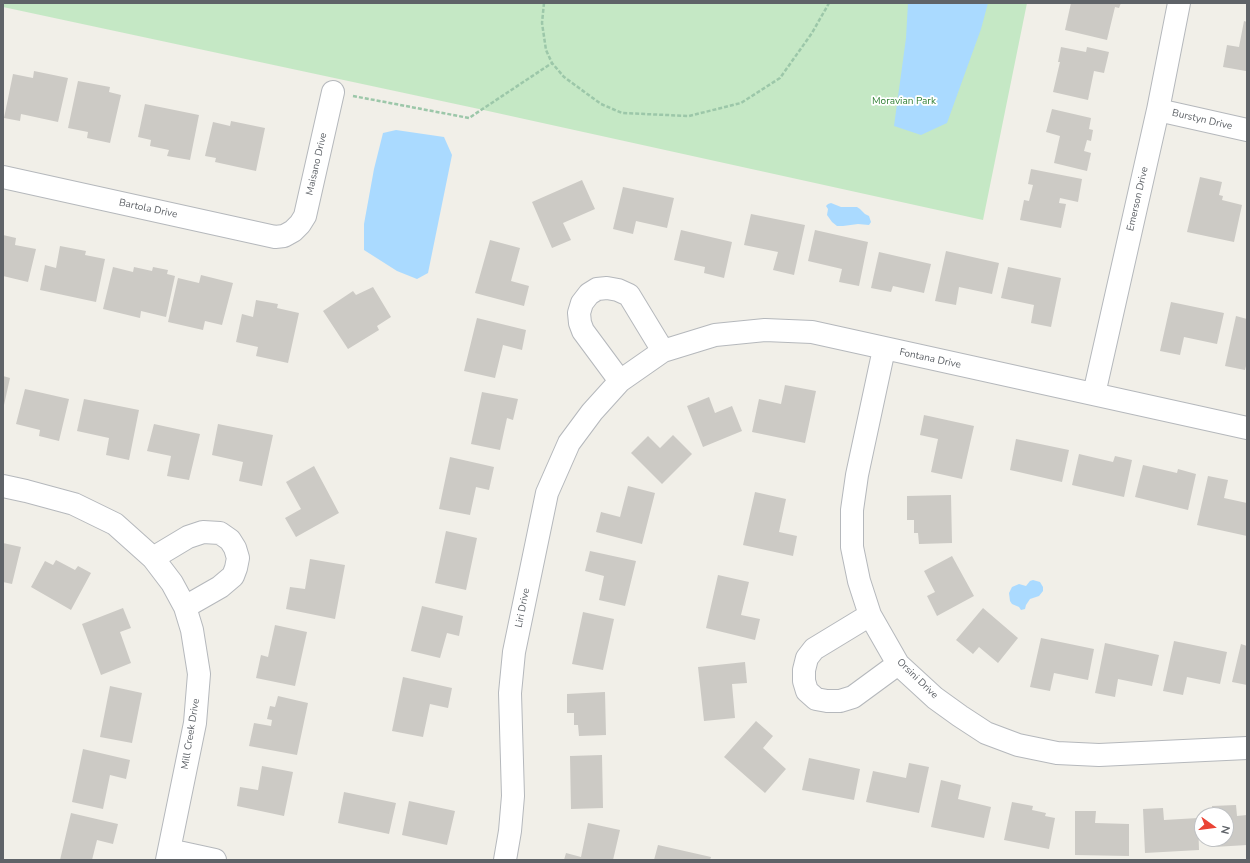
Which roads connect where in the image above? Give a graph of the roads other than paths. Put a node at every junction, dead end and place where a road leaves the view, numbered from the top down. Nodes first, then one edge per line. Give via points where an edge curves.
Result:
1 (1180, 3) edge
2 (342, 94) road end
3 (1158, 110) junction
4 (1247, 130) edge
5 (3, 177) edge
6 (293, 231) joint
7 (884, 349) junction
8 (663, 351) junction
9 (620, 381) junction
10 (1094, 394) junction
11 (1247, 428) edge
12 (3, 486) edge
13 (153, 558) junction
14 (185, 607) junction
15 (870, 615) junction
16 (898, 664) junction
17 (1247, 748) edge
18 (168, 855) edge
19 (215, 860) edge
20 (505, 860) edge

1 - 3 street, Emerson Drive
2 - 6 street, Maisano Drive via 305,216
3 - 4 street, Burstyn Drive
3 - 10 street, Emerson Drive
5 - 6 street, Bartola Drive via 275,237
7 - 8 street, Fontana Drive via 812,332 764,330 715,335
7 - 10 street, Fontana Drive
7 - 15 street, Orsini Drive via 852,510 852,547
8 - 9 street, Fontana Drive
8 - 9 street via 629,295 606,288 597,289 589,294 582,303 580,323 583,331
9 - 20 street, Liri Drive via 569,443 547,493 514,652 510,693 513,796
10 - 11 street, Fontana Drive
12 - 13 street, Mill Creek Drive via 74,504 115,524
13 - 14 street, Mill Creek Drive
13 - 14 street via 188,537 203,532 220,533 230,540 238,558 233,576 220,588
14 - 18 street, Mill Creek Drive via 192,630 199,674 195,723
15 - 16 street, Orsini Drive
15 - 16 street via 814,650 807,658 804,670 807,691 816,698 840,701 853,697
16 - 17 street, Orsini Drive via 935,698 960,716 986,732 1018,745 1057,753 1099,755
18 - 19 street

